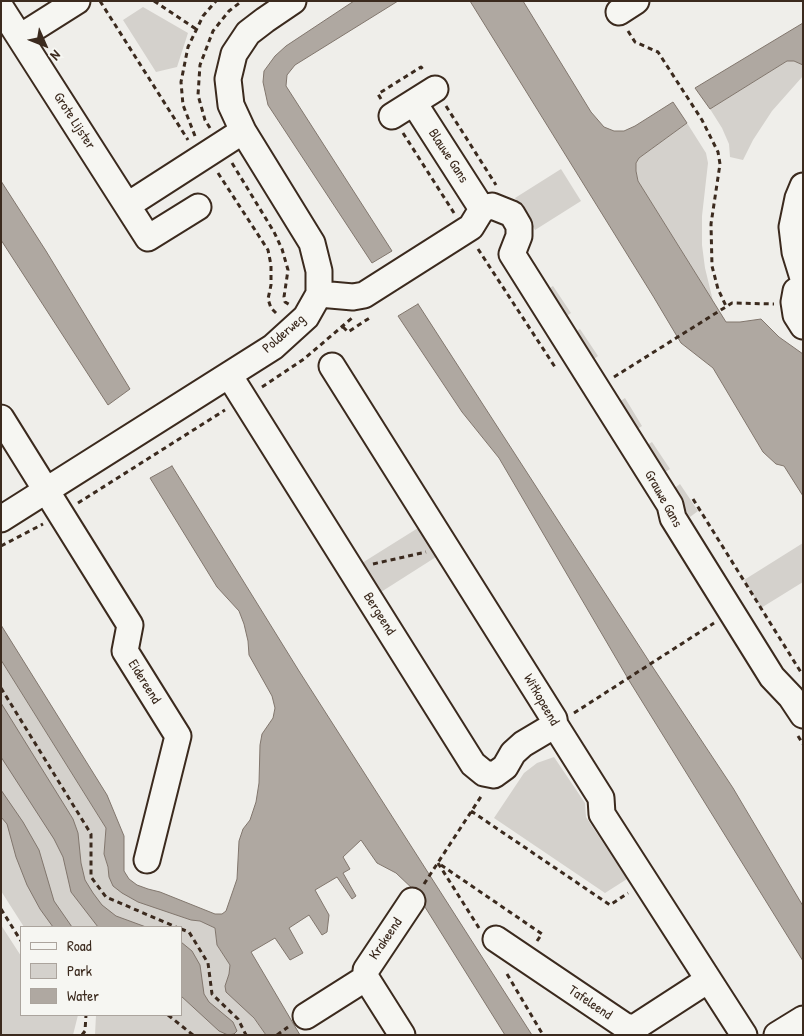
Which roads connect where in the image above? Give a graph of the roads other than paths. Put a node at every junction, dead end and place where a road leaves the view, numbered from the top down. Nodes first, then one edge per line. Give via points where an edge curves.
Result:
1 (77, 1) edge
2 (293, 1) edge
3 (1, 8) edge
4 (20, 37) junction
5 (435, 89) dead end
6 (414, 103) junction
7 (392, 116) dead end
8 (242, 131) junction
9 (803, 186) edge
10 (128, 205) junction
11 (198, 206) dead end
12 (482, 209) junction
13 (803, 278) edge
14 (319, 294) junction
15 (798, 294) edge
16 (803, 326) edge
17 (326, 356) road end
18 (229, 375) junction
19 (1, 418) edge
20 (46, 490) junction
21 (1, 519) edge
22 (803, 715) edge
23 (555, 725) junction
24 (147, 860) dead end
25 (412, 901) dead end
26 (496, 939) dead end
27 (366, 978) junction
28 (708, 980) junction
29 (306, 1016) dead end
30 (803, 1019) edge
31 (402, 1035) edge
32 (744, 1035) edge
33 (777, 1035) edge

1 - 4 street
2 - 8 street via 248,33 234,54 228,78 231,104
3 - 4 street, Grote Lijster
4 - 10 street, Grote Lijster
5 - 6 street
6 - 7 street
6 - 12 street, Blauwe Gans
8 - 10 street via 201,145
8 - 14 street via 312,243 319,271
9 - 13 street via 792,227
10 - 11 street, Grote Lijster via 148,238
12 - 14 street via 472,227 364,295
12 - 22 street, Grauwe Gans via 492,206 512,214 519,226 512,254 670,505 673,518 772,677
14 - 18 street, Polderweg via 296,327 273,347
15 - 16 street via 796,315
17 - 23 street, Witkopeend
18 - 20 street, Polderweg
18 - 23 street, Bergeend via 473,764 484,773 494,775 505,767 523,744
19 - 20 street, Eidereend
20 - 21 street, Polderweg
20 - 24 street, Eidereend via 130,624 125,651 178,736
23 - 28 street, Witkopeend via 601,798 602,814
25 - 27 street, Krakeend via 366,970
26 - 28 street, Tafeleend via 625,1026 634,1028
27 - 29 street, Krakeend
27 - 31 street, Krakeend
28 - 32 street, Witkopeend
30 - 33 street

